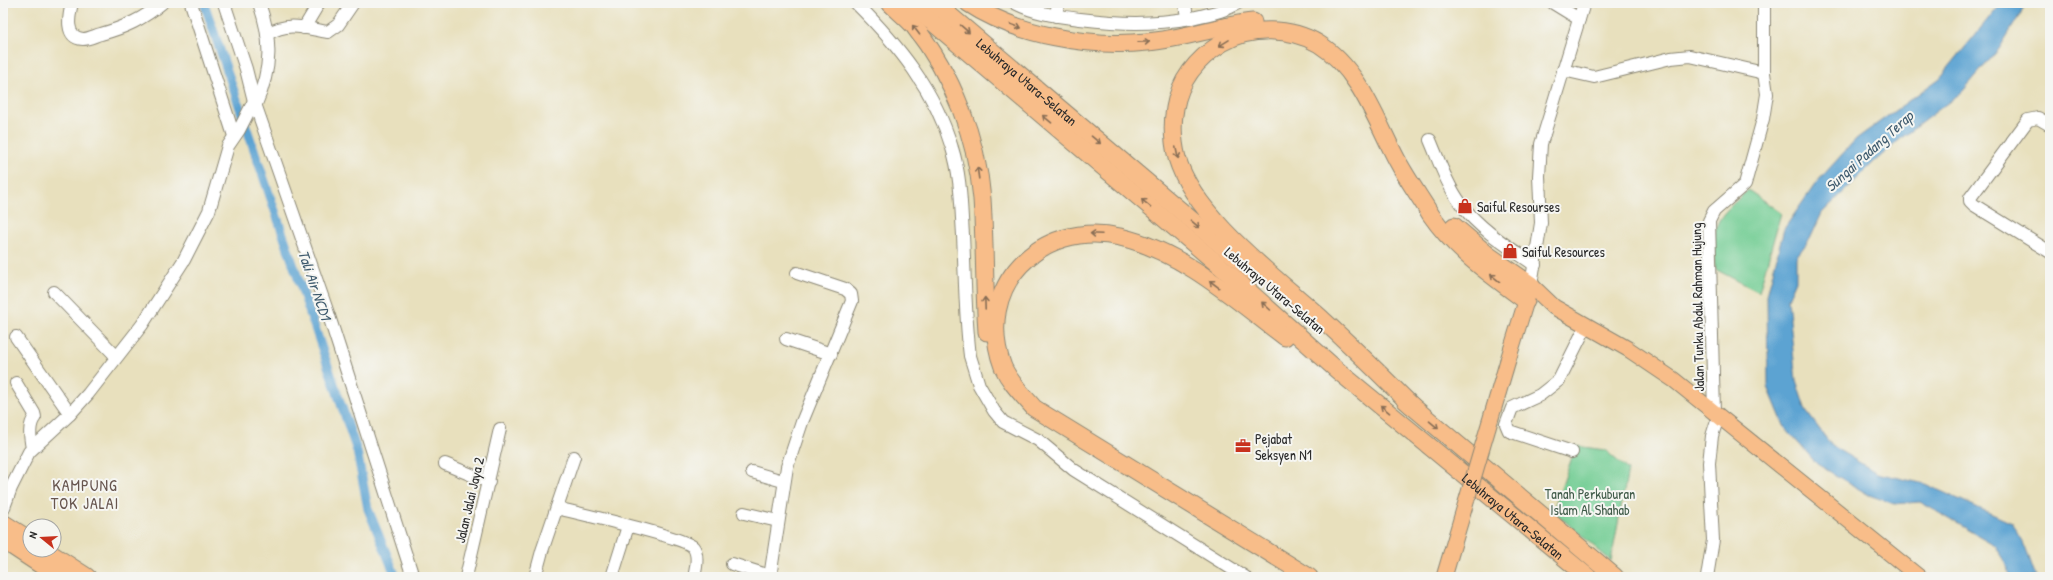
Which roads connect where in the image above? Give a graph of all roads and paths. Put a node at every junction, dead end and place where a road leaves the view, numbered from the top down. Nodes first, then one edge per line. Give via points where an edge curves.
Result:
1 (72, 3) edge
2 (162, 3) edge
3 (191, 3) edge
4 (224, 3) edge
5 (259, 3) edge
6 (319, 3) edge
7 (353, 3) edge
8 (856, 3) edge
9 (890, 3) edge
10 (910, 3) edge
11 (936, 3) edge
12 (968, 3) edge
13 (1015, 3) edge
14 (1058, 3) edge
15 (1184, 3) edge
16 (1238, 3) edge
17 (1553, 3) edge
18 (1584, 3) edge
19 (1764, 3) edge
20 (1056, 16) junction
21 (1188, 18) junction
22 (1579, 19) junction
23 (304, 28) junction
24 (267, 34) junction
25 (1563, 70) junction
26 (1764, 73) junction
27 (253, 105) junction
28 (2050, 125) edge
29 (236, 133) junction
30 (1430, 140) dead end
31 (2050, 252) edge
32 (1535, 265) junction
33 (797, 273) dead end
34 (54, 292) dead end
35 (1529, 293) junction
36 (1586, 326) junction
37 (16, 337) dead end
38 (786, 339) dead end
39 (831, 354) junction
40 (116, 356) junction
41 (1338, 370) junction
42 (16, 383) dead end
43 (1412, 406) junction
44 (70, 414) junction
45 (1716, 415) junction
46 (500, 429) dead end
47 (32, 448) junction
48 (1572, 452) dead end
49 (574, 457) dead end
50 (445, 464) dead end
51 (752, 472) dead end
52 (783, 481) junction
53 (489, 482) junction
54 (557, 508) junction
55 (3, 510) edge
56 (744, 513) dead end
57 (778, 521) junction
58 (3, 523) edge
59 (628, 526) junction
60 (22, 535) edge
61 (4, 545) edge
62 (57, 558) edge
63 (732, 564) dead end
64 (770, 576) edge
65 (1914, 576) edge
66 (59, 577) edge
67 (87, 577) edge
68 (413, 577) edge
69 (466, 577) edge
70 (535, 577) edge
71 (612, 577) edge
72 (694, 577) edge
73 (1245, 577) edge
74 (1289, 577) edge
75 (1309, 577) edge
76 (1444, 577) edge
77 (1588, 577) edge
78 (1615, 577) edge
79 (1707, 577) edge

1 - 2 street via 69,15 70,28 75,36 82,39 135,22
3 - 29 street
4 - 27 street via 246,69
5 - 24 street
6 - 23 street
7 - 23 street via 331,31
8 - 73 street via 915,69 933,101 952,148 961,202 970,356 976,378 994,411 1003,422 1038,440 1074,470
74 -> 9 highway via 1031,416 998,375 988,345 982,198 969,131 951,86 932,51 913,25
41 -> 10 highway, Lebuhraya Utara–Selatan via 1226,271
11 -> 43 highway, Lebuhraya Utara–Selatan
12 -> 35 highway via 997,19 1021,28 1106,43 1147,42 1264,21 1285,22 1324,36 1354,64 1407,159 1440,210 1456,229
13 - 20 street via 1036,13
14 - 20 street
15 - 21 street
16 - 21 street via 1227,10
17 - 22 street
18 - 22 street
19 - 26 street, Jalan Tunku Abdul Rahman Hujung
20 - 21 street via 1132,25
22 - 25 street
23 - 24 street via 282,27
24 - 27 street via 267,72 264,87
25 - 26 street via 1594,77 1671,58 1690,56
25 - 32 street via 1544,130 1540,153 1541,223
26 - 45 street, Jalan Tunku Abdul Rahman Hujung via 1767,102 1746,180 1741,189 1714,211 1709,222
27 - 29 street
27 - 68 street via 330,316
28 - 31 street via 2038,118 2028,120 1970,198 1974,205
29 - 40 street via 228,146 216,192 204,224 160,299
30 - 32 street via 1445,176 1461,204 1483,226
32 - 35 street
33 - 39 street via 840,287 851,294 850,307
34 - 40 street
35 - 36 main road
35 -> 43 highway via 1481,266 1450,238 1432,216 1399,164 1351,73 1328,51 1306,38 1277,31 1230,38 1207,53 1191,69 1182,85 1173,117 1177,158 1192,190 1209,213 1242,248 1345,339
35 - 76 main road, bridge
36 - 45 main road via 1645,360
36 - 48 street via 1559,380 1540,396 1512,408 1506,424 1510,431
37 - 44 street
38 - 39 street
39 - 52 street via 802,422
40 - 44 street
41 -> 75 highway via 1318,361 1201,274 1158,251 1120,237 1084,234 1067,236 1038,248 1014,272 1004,288 995,327 1003,366 1009,379 1034,408
77 -> 41 highway, Lebuhraya Utara–Selatan
42 - 47 street via 35,417 31,421
43 -> 78 highway, Lebuhraya Utara–Selatan
44 - 47 street
45 - 65 main road
45 - 79 street, Jalan Tunku Abdul Rahman Hujung via 1709,463 1713,540
46 - 53 street, Jalan Jalai Jaya 2
47 - 55 street via 22,464
49 - 54 street
50 - 53 street
51 - 52 street
52 - 57 street
53 - 69 street, Jalan Jalai Jaya 2
54 - 59 street
54 - 70 street
56 - 57 street
57 - 64 street
58 - 60 highway
59 - 71 street
59 - 72 street via 691,545 696,552
61 - 66 highway
62 - 67 highway
63 - 64 street

